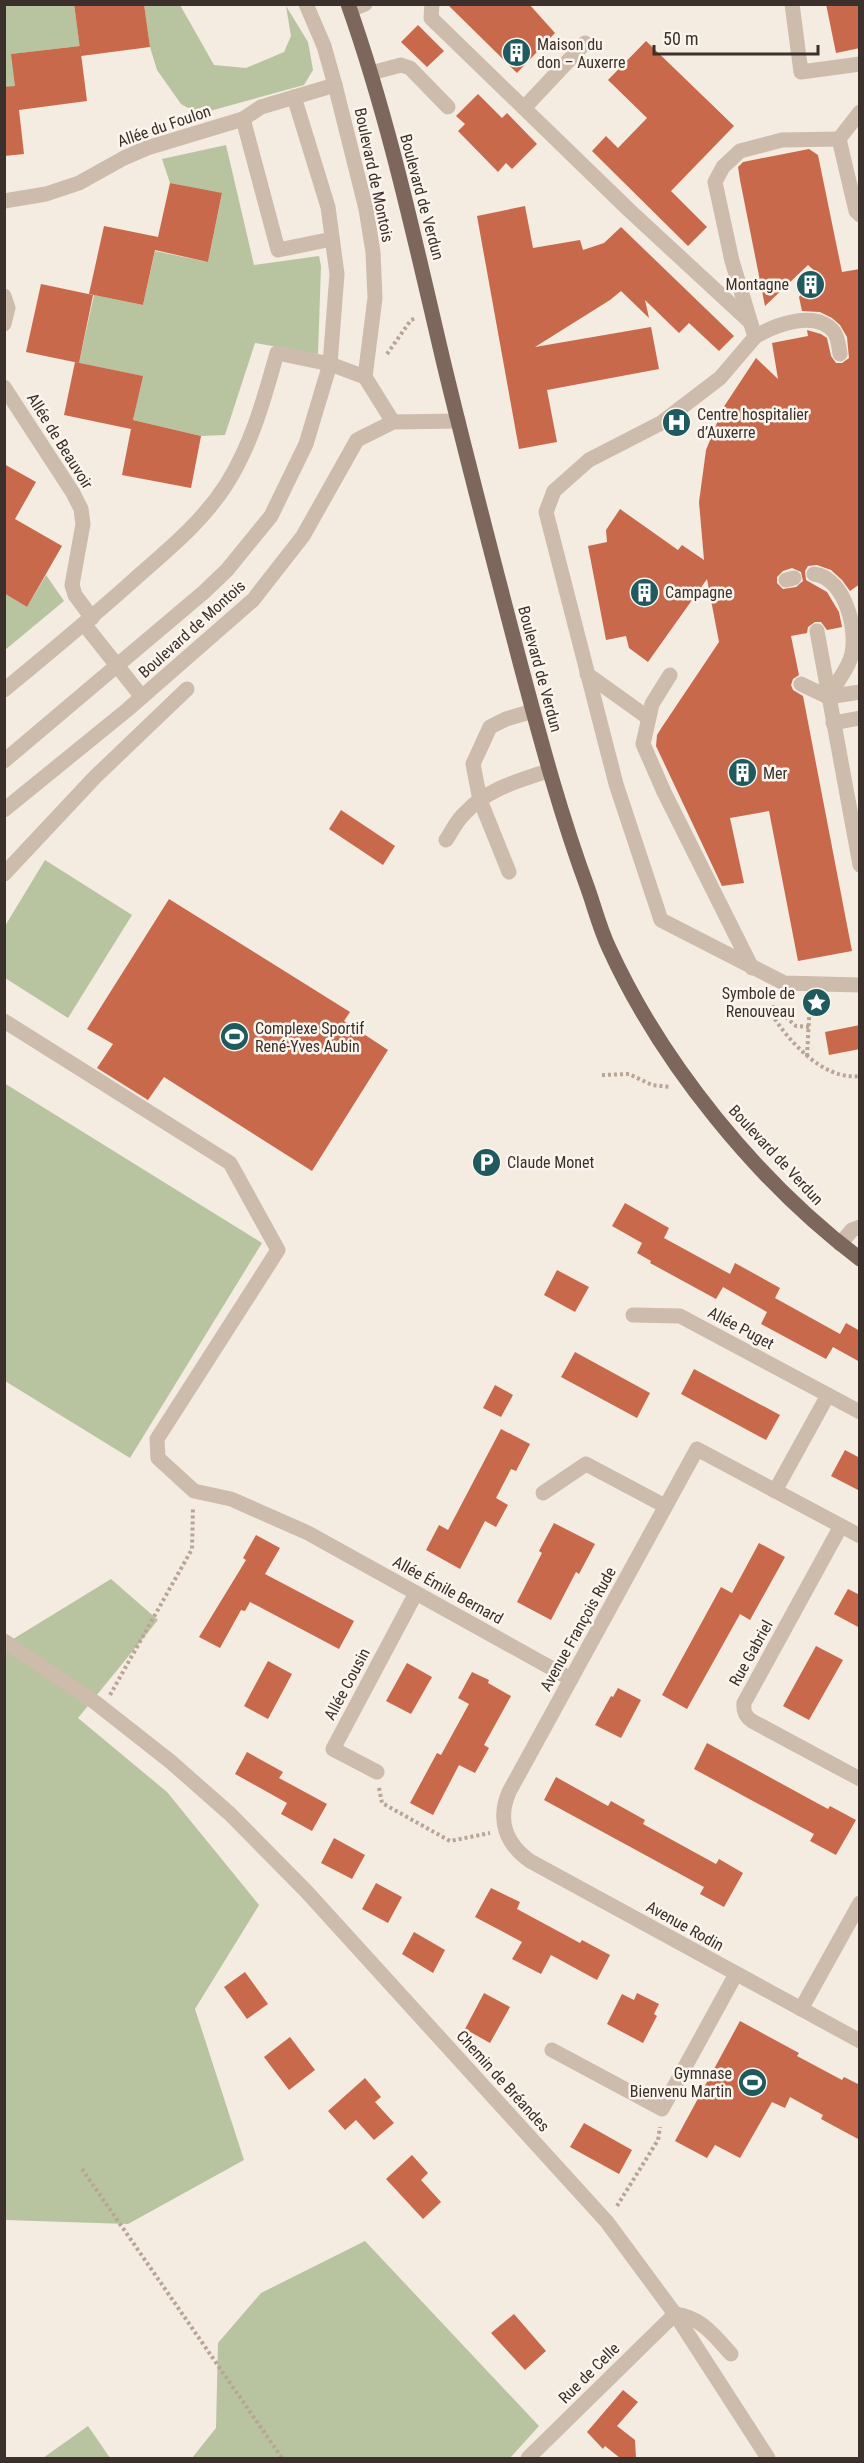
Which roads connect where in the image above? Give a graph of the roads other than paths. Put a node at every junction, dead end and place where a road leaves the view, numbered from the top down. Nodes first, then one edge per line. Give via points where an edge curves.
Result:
1 (306, 4) edge
2 (365, 4) edge
3 (432, 4) edge
4 (792, 4) edge
5 (349, 7) edge
6 (585, 43) dead end
7 (860, 64) edge
8 (371, 73) junction
9 (335, 85) junction
10 (294, 97) junction
11 (448, 107) dead end
12 (524, 108) junction
13 (860, 112) edge
14 (243, 119) junction
15 (839, 139) junction
16 (4, 201) edge
17 (860, 215) edge
18 (332, 239) junction
19 (4, 296) edge
20 (749, 321) junction
21 (4, 324) edge
22 (755, 337) junction
23 (840, 354) dead end
24 (330, 364) junction
25 (365, 377) junction
26 (4, 387) edge
27 (458, 421) junction
28 (393, 422) junction
29 (814, 574) dead end
30 (88, 621) junction
31 (817, 631) dead end
32 (118, 666) junction
33 (587, 674) junction
34 (670, 675) dead end
35 (801, 684) dead end
36 (187, 688) dead end
37 (4, 690) edge
38 (860, 692) edge
39 (142, 697) junction
40 (828, 697) junction
41 (533, 711) junction
42 (647, 717) junction
43 (860, 718) edge
44 (833, 723) junction
45 (4, 761) edge
46 (548, 771) junction
47 (480, 800) junction
48 (4, 810) edge
49 (446, 840) dead end
50 (860, 866) edge
51 (509, 872) dead end
52 (4, 874) edge
53 (752, 968) junction
54 (860, 985) edge
55 (4, 1022) edge
56 (860, 1227) edge
57 (840, 1244) junction
58 (860, 1259) edge
59 (633, 1315) dead end
60 (828, 1395) junction
61 (860, 1412) edge
62 (775, 1491) junction
63 (543, 1493) dead end
64 (665, 1506) junction
65 (841, 1526) junction
66 (860, 1536) edge
67 (416, 1593) junction
68 (4, 1641) edge
69 (571, 1679) junction
70 (377, 1772) road end
71 (860, 1779) edge
72 (505, 1830) joint
73 (860, 1903) edge
74 (736, 1974) junction
75 (801, 2009) junction
76 (860, 2040) edge
77 (552, 2050) dead end
78 (675, 2314) junction
79 (731, 2354) dead end
80 (528, 2458) edge
81 (768, 2458) edge

1 - 9 street, Boulevard de Montois
2 - 5 street
3 - 12 street via 431,18
4 - 7 street via 801,72
5 - 8 main road, Boulevard de Verdun
6 - 12 street
8 - 11 street via 401,65 410,68
8 - 27 main road, Boulevard de Verdun
9 - 10 street, Allée du Foulon
9 - 25 street, Boulevard de Montois via 373,252 375,298
10 - 14 street, Allée du Foulon via 261,106
10 - 18 street via 328,207
12 - 20 street
13 - 15 street
14 - 16 street, Allée du Foulon via 147,148 79,183
14 - 18 street via 278,250
15 - 17 street
15 - 20 street via 782,141 740,151 723,167 715,182
18 - 24 street via 337,274
19 - 21 street via 8,308
20 - 22 street
22 - 23 street via 771,327 812,321 836,333
22 - 33 street via 720,378 661,423 589,460 554,491 546,512
24 - 25 street
24 - 30 street via 277,353 248,444 214,502 189,532
24 - 32 street via 306,444 271,516 227,570
25 - 28 street
26 - 30 street, Allée de Beauvoir via 81,509 81,539 72,585
27 - 28 street, Boulevard de Montois
27 - 41 main road, Boulevard de Verdun
28 - 39 street, Boulevard de Montois via 357,440 303,536 253,600
29 - 40 street via 828,578 838,590 855,636 850,659
30 - 32 street, Allée de Beauvoir
30 - 37 street
31 - 40 street
32 - 39 street, Allée de Beauvoir
32 - 45 street
33 - 42 street
33 - 53 street via 616,784 662,920
34 - 42 street
35 - 40 street
36 - 52 street via 95,777
38 - 40 street
39 - 48 street, Boulevard de Montois
40 - 44 street
41 - 46 main road, Boulevard de Verdun
41 - 47 street via 490,727 473,764
42 - 53 street via 643,744 679,809
43 - 44 street
44 - 50 street
46 - 47 street via 504,785
46 - 57 main road, Boulevard de Verdun via 609,947 647,1019 728,1134 772,1182
47 - 49 street via 464,813
47 - 51 street
53 - 54 street via 784,983
55 - 67 street, Allée Émile Bernard via 230,1163 278,1250 157,1439 158,1458 194,1491 231,1499 308,1533
56 - 57 street
57 - 58 main road, Boulevard de Verdun
59 - 60 street, Allée Puget via 680,1316
60 - 61 street, Allée Puget
60 - 62 street
62 - 64 street, Avenue François Rude via 697,1449
62 - 65 street
63 - 64 street via 586,1464
64 - 69 street, Avenue François Rude
65 - 66 street
65 - 71 street, Rue Gabriel via 743,1708 752,1720
67 - 69 street, Allée Émile Bernard
67 - 70 street, Allée Cousin via 333,1749
68 - 78 street, Chemin de Bréandes via 103,1708 230,1814 306,1891 607,2222
69 - 72 street, Avenue François Rude via 509,1792 504,1804
72 - 74 street, Avenue Rodin via 519,1853 530,1861
73 - 75 street
74 - 75 street, Avenue Rodin
74 - 77 street via 662,2109
75 - 76 street, Avenue Rodin
78 - 79 street via 691,2316 706,2326
78 - 80 street, Rue de Celle
78 - 81 street, Chemin de Bréandes

